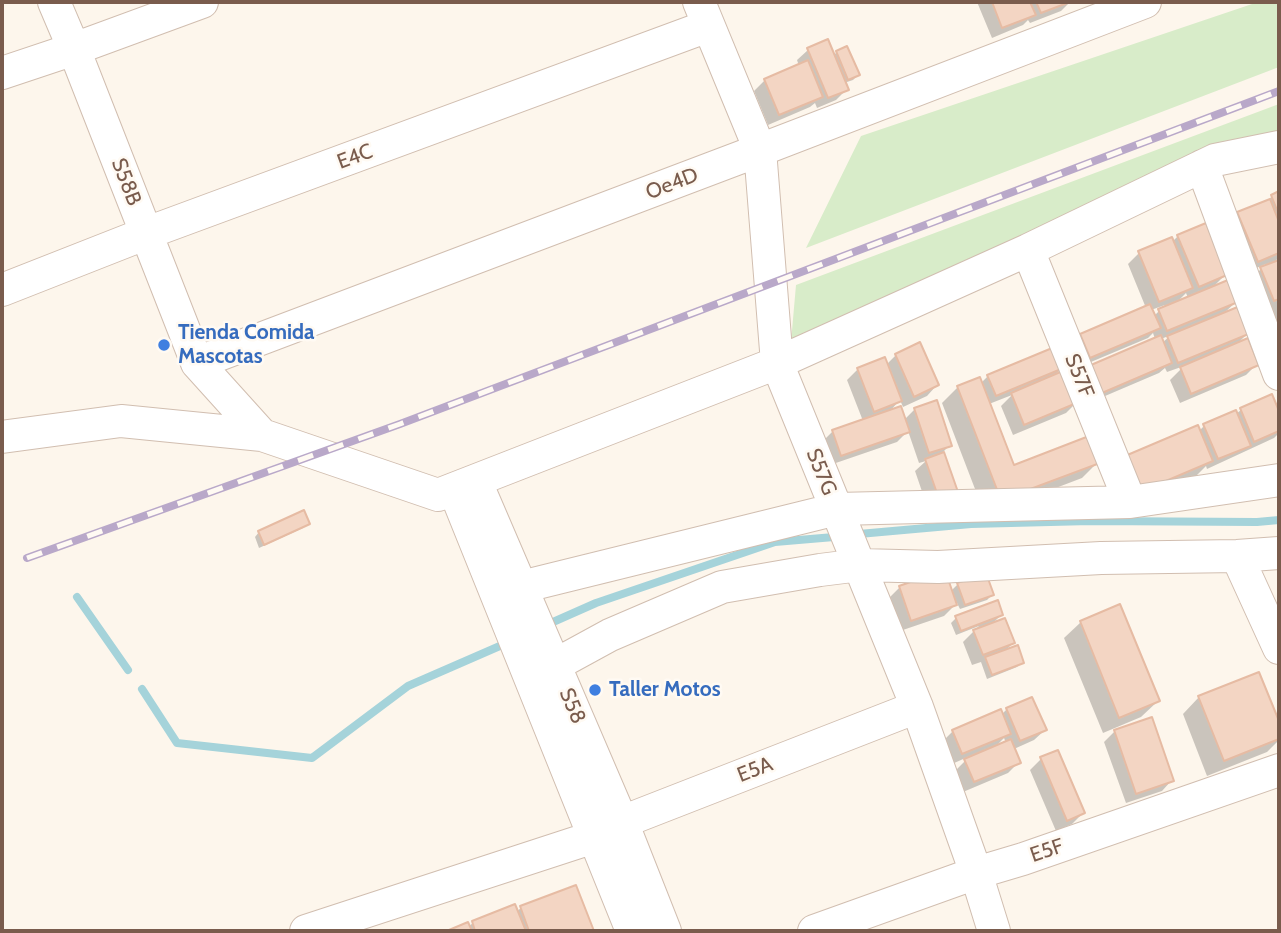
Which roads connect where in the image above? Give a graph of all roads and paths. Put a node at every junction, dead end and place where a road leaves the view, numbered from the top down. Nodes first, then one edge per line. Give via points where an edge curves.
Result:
1 (54, 2) edge
2 (202, 2) edge
3 (1131, 4) edge
4 (704, 14) edge
5 (74, 49) junction
6 (2, 73) edge
7 (1279, 147) edge
8 (760, 150) junction
9 (1202, 166) junction
10 (147, 233) junction
11 (1028, 250) junction
12 (2, 290) edge
13 (198, 363) junction
14 (777, 363) junction
15 (1279, 374) edge
16 (262, 435) junction
17 (2, 437) edge
18 (1279, 480) edge
19 (465, 485) junction
20 (1130, 502) junction
21 (836, 509) junction
22 (1279, 553) edge
23 (1237, 556) junction
24 (860, 565) junction
25 (521, 587) junction
26 (1279, 648) edge
27 (555, 665) junction
28 (917, 707) junction
29 (1279, 771) edge
30 (622, 822) junction
31 (594, 837) junction
32 (976, 873) junction
33 (306, 931) edge
34 (632, 931) edge
35 (665, 931) edge
36 (814, 931) edge
37 (994, 931) edge

1 - 5 street, S58B
2 - 5 street
3 - 8 street, Oe4D
4 - 8 street, S57G
4 - 10 street, E4C
5 - 6 street
5 - 10 street, S58B
7 - 9 street
8 - 13 street, Oe4D
8 - 14 street, S57G
9 - 11 street
9 - 15 street
10 - 12 street, E4C
10 - 13 street, S58B
11 - 14 street
11 - 20 street, S57F
13 - 16 street
14 - 19 street
14 - 21 street, S57G
16 - 17 street via 121,421
16 - 19 street via 438,495
18 - 20 street
19 - 25 street, S58
19 - 31 street, S58
20 - 21 street
21 - 24 street, S57G
21 - 25 street
22 - 23 street
23 - 24 street via 938,567
23 - 26 street
24 - 27 street via 722,587 610,635
24 - 28 street, S57G
25 - 27 street, S58
27 - 30 street, S58
28 - 30 street, E5A
28 - 32 street, S57G
29 - 32 street, E5F
30 - 31 street, E5A
30 - 35 street, S58
31 - 33 street, E5A
31 - 34 street, S58
32 - 36 street, E5F
32 - 37 street, S57G

